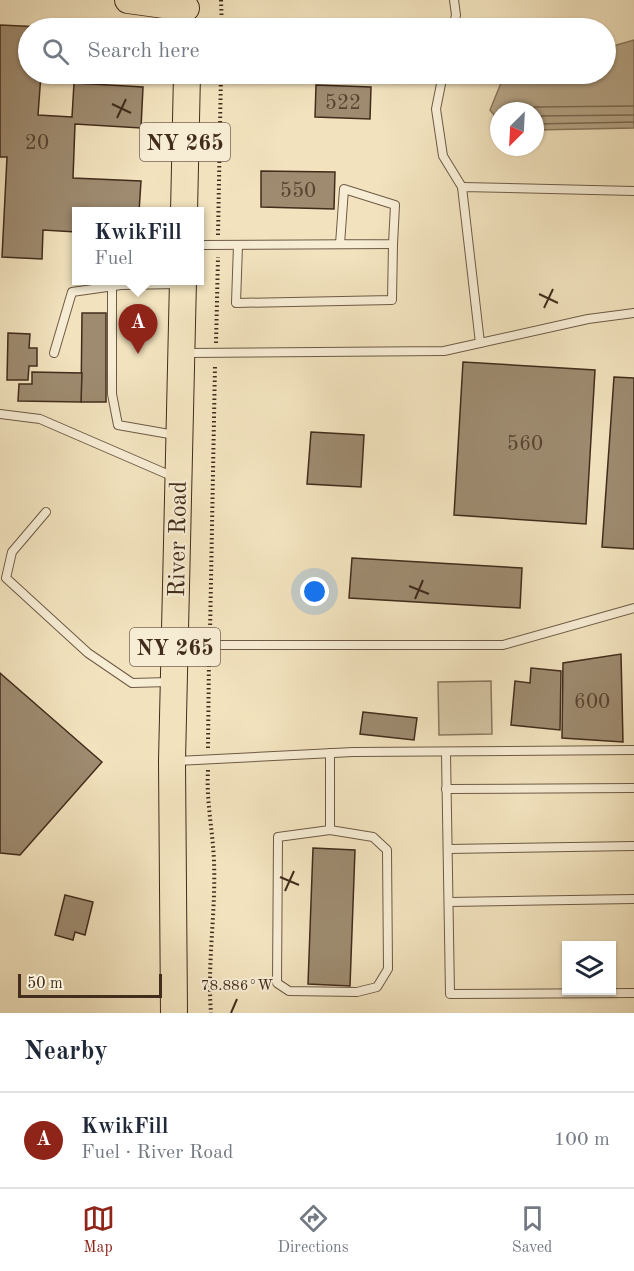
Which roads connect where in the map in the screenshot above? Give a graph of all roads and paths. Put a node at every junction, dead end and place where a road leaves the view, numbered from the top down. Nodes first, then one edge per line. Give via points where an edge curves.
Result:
1 (128, 0) edge
2 (221, 0) edge
3 (454, 0) edge
4 (186, 12) edge
5 (222, 18) edge
6 (455, 18) edge
7 (187, 84) edge
8 (221, 84) edge
9 (441, 84) edge
10 (462, 187) junction
11 (634, 191) edge
12 (184, 207) edge
13 (219, 221) dead end
14 (340, 244) junction
15 (393, 244) junction
16 (204, 245) edge
17 (237, 245) junction
18 (218, 267) dead end
19 (130, 285) edge
20 (182, 285) edge
21 (112, 286) junction
22 (634, 313) edge
23 (216, 334) dead end
24 (480, 343) junction
25 (54, 353) dead end
26 (181, 353) junction
27 (215, 381) dead end
28 (0, 414) edge
29 (179, 436) junction
30 (178, 478) junction
31 (46, 512) dead end
32 (634, 608) edge
33 (210, 632) dead end
34 (175, 648) junction
35 (209, 662) dead end
36 (173, 682) junction
37 (208, 748) dead end
38 (634, 750) edge
39 (330, 753) junction
40 (446, 753) junction
41 (172, 761) junction
42 (207, 786) dead end
43 (634, 788) edge
44 (446, 789) junction
45 (330, 830) junction
46 (634, 846) edge
47 (448, 849) junction
48 (634, 899) edge
49 (449, 902) junction
50 (634, 993) edge
51 (174, 1013) edge
52 (211, 1013) edge

1 - 4 main road
2 - 5 path
3 - 6 lane
7 - 12 main road, NY 265
8 - 13 path
9 - 10 lane via 436,109 443,156
10 - 11 lane
10 - 24 lane
14 - 15 lane
14 - 15 lane via 344,189 395,205
14 - 17 lane
15 - 17 lane via 392,300 236,303
16 - 17 lane
18 - 23 path
19 - 21 lane
20 - 26 main road, River Road / NY 265
21 - 25 lane via 72,292
21 - 29 lane via 112,394 118,425
22 - 24 lane
24 - 26 lane via 444,351
26 - 29 main road, River Road / NY 265
27 - 33 path
28 - 30 lane via 40,419
29 - 30 main road, River Road / NY 265
30 - 34 main road, River Road / NY 265
31 - 36 lane via 12,552 6,578 88,653 132,683
32 - 34 lane via 503,645
34 - 36 main road, River Road / NY 265
35 - 37 path
36 - 41 main road, River Road / NY 265
38 - 40 lane
39 - 40 lane
39 - 41 lane
39 - 45 lane
40 - 44 lane
41 - 51 main road, River Road / NY 265
42 - 52 path via 214,861
43 - 44 lane
44 - 47 lane
45 - 45 lane via 373,837 387,850 388,969 377,987 357,992 289,991 277,983 278,837
46 - 47 lane
47 - 49 lane
48 - 49 lane
49 - 50 lane via 450,994

